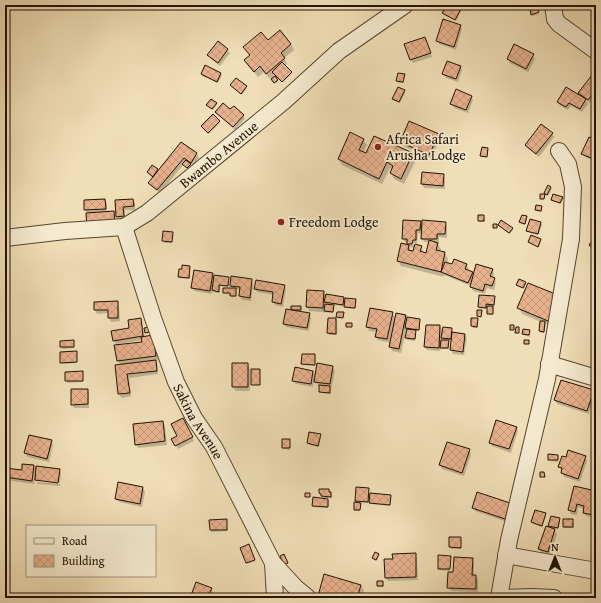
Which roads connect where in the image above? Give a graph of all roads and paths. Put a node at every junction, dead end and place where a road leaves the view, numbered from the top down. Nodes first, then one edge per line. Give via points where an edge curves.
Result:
1 (405, 5) edge
2 (553, 5) edge
3 (596, 51) edge
4 (559, 151) dead end
5 (124, 227) junction
6 (5, 238) edge
7 (549, 364) junction
8 (596, 378) edge
9 (506, 555) junction
10 (272, 563) junction
11 (596, 571) edge
12 (275, 598) edge
13 (308, 598) edge
14 (499, 598) edge
15 (554, 598) edge

1 - 5 street, Bwambo Avenue via 339,51 283,102 153,208
2 - 3 street via 555,18 559,24
4 - 7 street via 568,164 573,187 571,239
5 - 6 street, Bwambo Avenue
5 - 10 street, Sakina Avenue via 176,382 194,418 214,448
7 - 8 street
7 - 9 street
9 - 11 street
9 - 14 street
10 - 12 street
10 - 13 street, Sakina Avenue
14 - 15 street

